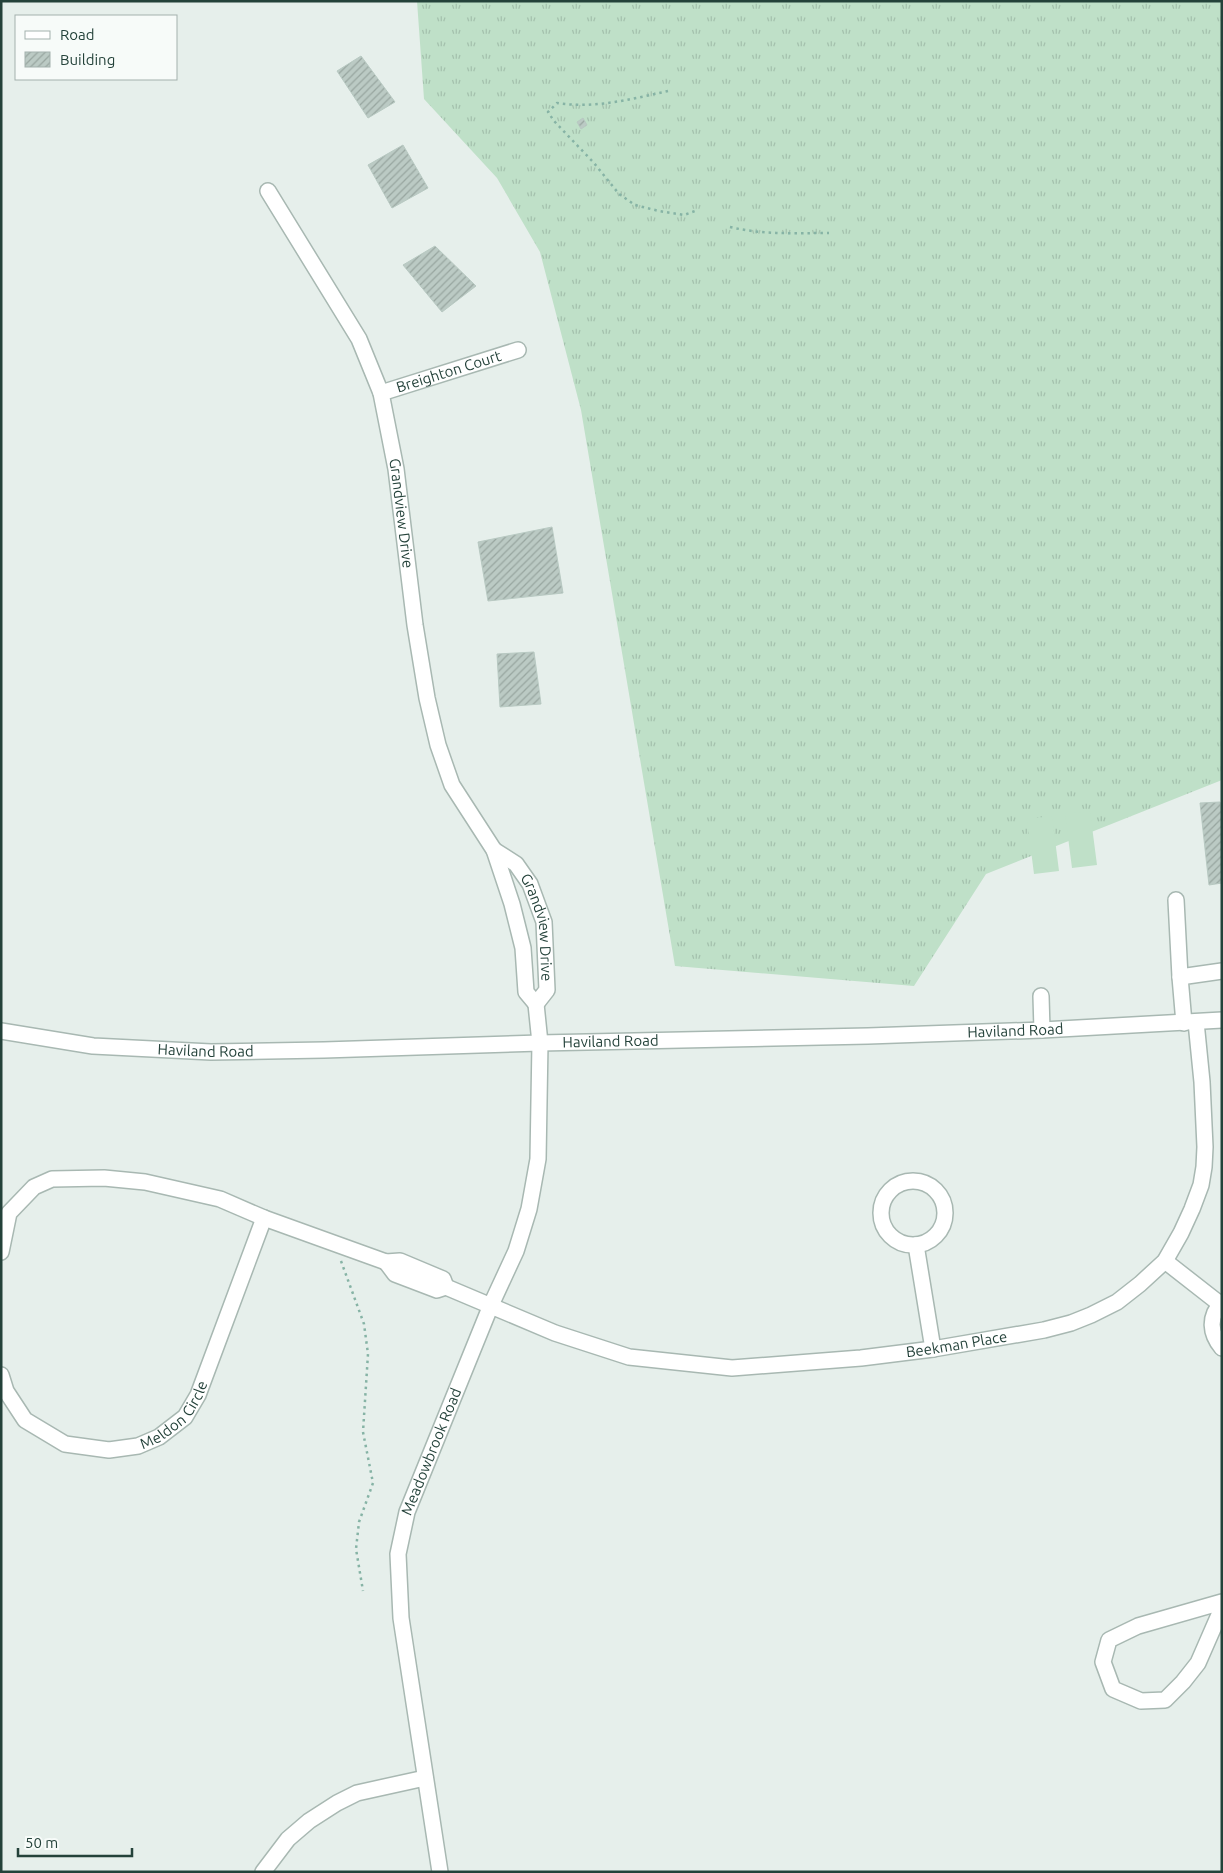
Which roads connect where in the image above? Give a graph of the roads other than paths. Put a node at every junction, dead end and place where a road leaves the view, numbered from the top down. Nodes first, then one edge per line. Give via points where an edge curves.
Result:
1 (268, 191) dead end
2 (518, 350) dead end
3 (381, 393) junction
4 (494, 850) junction
5 (1176, 900) dead end
6 (1222, 971) edge
7 (1180, 976) junction
8 (1041, 996) dead end
9 (536, 1004) junction
10 (1222, 1020) edge
11 (1190, 1022) junction
12 (1042, 1030) junction
13 (1, 1032) edge
14 (540, 1043) junction
15 (264, 1218) junction
16 (916, 1245) junction
17 (1, 1252) edge
18 (1165, 1261) junction
19 (1221, 1303) edge
20 (491, 1305) junction
21 (1222, 1348) edge
22 (933, 1349) junction
23 (1, 1375) edge
24 (1222, 1602) edge
25 (1222, 1608) edge
26 (425, 1778) junction
27 (263, 1872) edge
28 (440, 1872) edge

1 - 3 street, Grandview Drive via 359,339
2 - 3 street, Breighton Court
3 - 4 street, Grandview Drive via 396,469 415,625 438,745 452,784
4 - 9 street, Grandview Drive via 523,948 526,992
4 - 9 street, Grandview Drive via 516,864 530,884 544,922 547,990
5 - 7 street, Beekman Place
6 - 7 street
7 - 11 street, Beekman Place
8 - 12 street
9 - 14 street, Meadowbrook Road
10 - 11 street, Haviland Road
11 - 12 street, Haviland Road
11 - 18 street, Beekman Place via 1203,1100 1204,1167 1192,1209
12 - 14 street, Haviland Road
13 - 14 street, Haviland Road via 93,1046 211,1052
14 - 20 street, Meadowbrook Road via 538,1159 529,1209 516,1251
15 - 17 street via 220,1199 145,1182 104,1178 52,1179 34,1187 9,1213
15 - 20 street via 386,1262 395,1274 437,1290 446,1287
15 - 23 street, Meldon Circle via 198,1395 185,1417 159,1437 138,1446 109,1450 65,1444 25,1420 6,1391
16 - 16 street via 938,1233 944,1222 945,1209 933,1187 922,1181 909,1180 887,1192 880,1216 892,1238
16 - 22 street
18 - 19 street
18 - 22 street, Beekman Place via 1116,1302 1091,1315 1044,1330
19 - 21 street via 1213,1315 1212,1327 1215,1340
20 - 22 street, Beekman Place via 555,1333 629,1357 732,1368
20 - 26 street, Meadowbrook Road via 408,1512 398,1554 401,1618
24 - 25 street via 1138,1626 1109,1640 1103,1662 1114,1689 1142,1700 1165,1700 1198,1662
26 - 27 street via 357,1793 337,1803 288,1839
26 - 28 street, Meadowbrook Road

